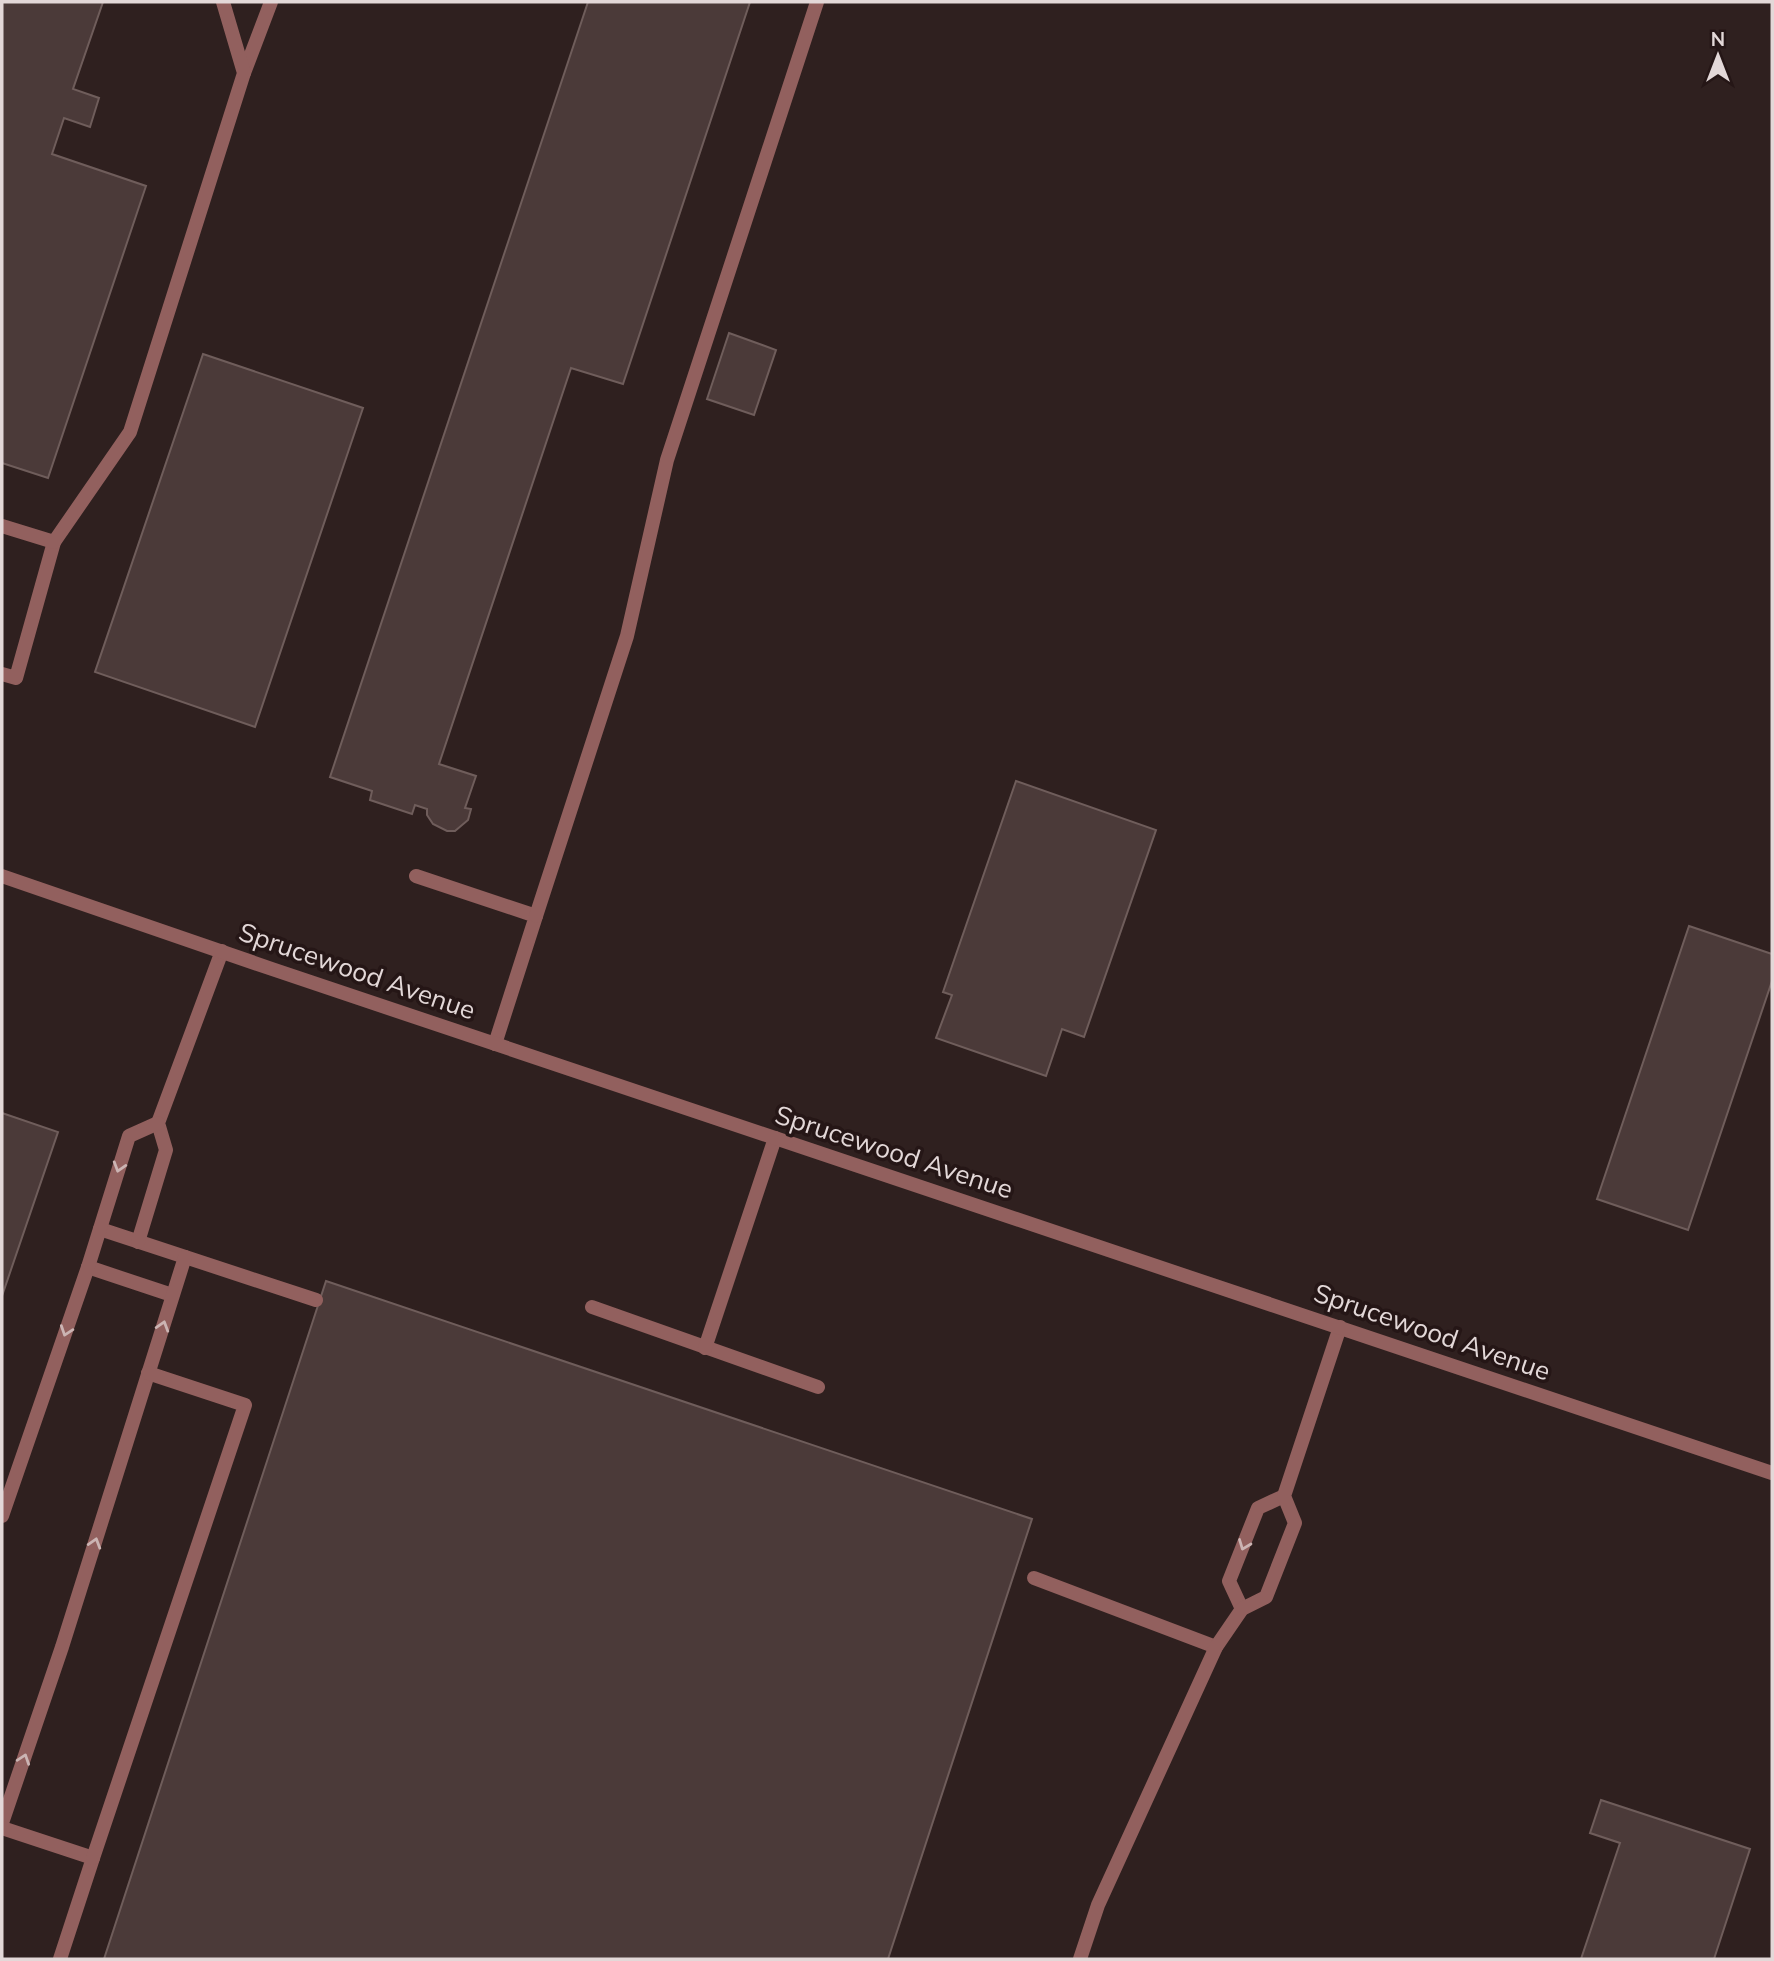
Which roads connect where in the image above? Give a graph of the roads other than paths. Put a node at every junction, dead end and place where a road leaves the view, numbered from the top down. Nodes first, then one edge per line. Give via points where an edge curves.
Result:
1 (223, 2) edge
2 (271, 2) edge
3 (817, 2) edge
4 (244, 73) junction
5 (2, 526) edge
6 (54, 542) junction
7 (2, 674) edge
8 (2, 876) edge
9 (416, 876) dead end
10 (536, 916) junction
11 (222, 951) junction
12 (495, 1044) junction
13 (158, 1123) junction
14 (775, 1138) junction
15 (100, 1229) junction
16 (138, 1241) junction
17 (185, 1257) junction
18 (88, 1267) junction
19 (172, 1295) junction
20 (316, 1300) dead end
21 (592, 1307) dead end
22 (1340, 1327) junction
23 (705, 1348) junction
24 (148, 1373) junction
25 (818, 1387) dead end
26 (1772, 1473) edge
27 (1284, 1496) junction
28 (2, 1517) edge
29 (1034, 1578) dead end
30 (1242, 1609) junction
31 (1216, 1647) junction
32 (2, 1826) edge
33 (93, 1858) junction
34 (60, 1959) edge
35 (1080, 1959) edge

1 - 4 street
2 - 4 street
3 - 10 street via 667,460 627,636
4 - 6 street via 131,432
5 - 6 street
6 - 7 street via 16,678
8 - 11 street, Sprucewood Avenue
9 - 10 street
10 - 12 street
11 - 12 street, Sprucewood Avenue
11 - 13 street
12 - 14 street, Sprucewood Avenue
13 -> 15 street via 129,1136
13 - 16 street via 166,1150
14 - 22 street, Sprucewood Avenue
14 - 23 street
15 - 16 street
15 - 18 street
16 - 17 street
17 - 19 street
17 - 20 street
18 - 19 street
18 -> 28 street
24 -> 19 street
21 - 23 street
22 - 26 street, Sprucewood Avenue
22 - 27 street
23 - 25 street
32 -> 24 street
24 - 33 street via 245,1405
27 - 30 street via 1295,1523 1266,1597
27 -> 30 street via 1258,1508 1230,1581
29 - 31 street
30 - 31 street
31 - 35 street via 1098,1905
32 - 33 street
33 - 34 street

